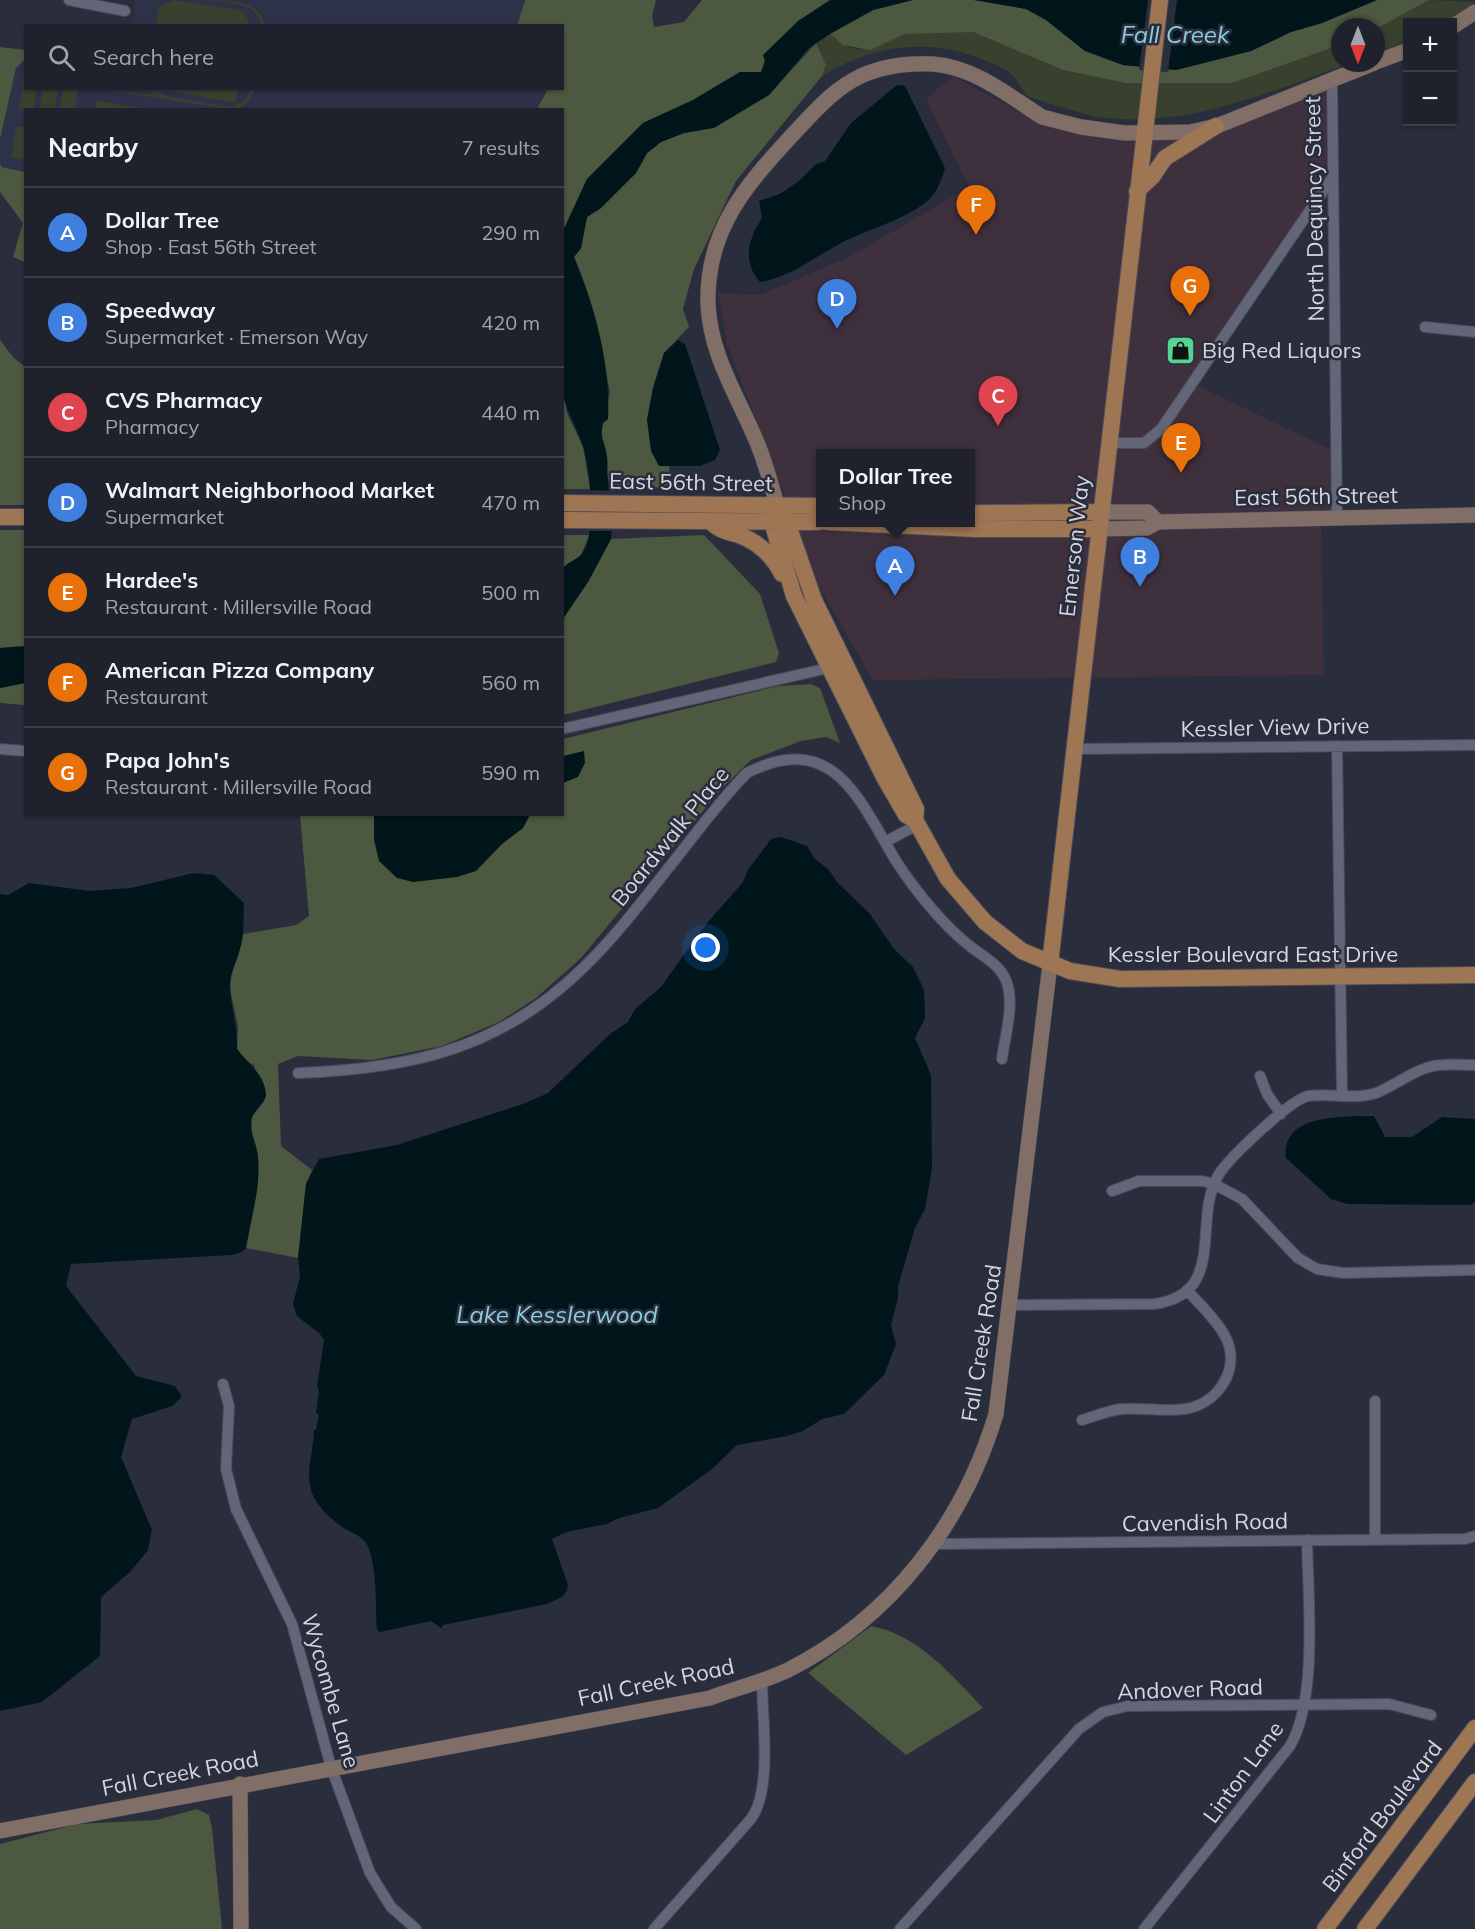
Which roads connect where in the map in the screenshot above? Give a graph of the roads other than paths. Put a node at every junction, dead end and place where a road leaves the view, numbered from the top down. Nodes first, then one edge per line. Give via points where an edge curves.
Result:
1 (69, 0) edge
2 (1160, 0) edge
3 (125, 11) dead end
4 (1475, 12) edge
5 (1457, 24) edge
6 (1403, 52) edge
7 (1385, 59) edge
8 (1352, 72) edge
9 (1332, 80) junction
10 (1216, 126) junction
11 (1144, 134) junction
12 (1332, 178) junction
13 (1137, 191) junction
14 (1425, 327) dead end
15 (1475, 332) edge
16 (1108, 444) junction
17 (564, 503) edge
18 (777, 505) junction
19 (816, 506) edge
20 (645, 512) junction
21 (975, 513) edge
22 (1475, 516) edge
23 (0, 517) edge
24 (24, 517) edge
25 (1337, 518) junction
26 (564, 520) edge
27 (1099, 520) junction
28 (710, 521) junction
29 (779, 522) junction
30 (816, 522) edge
31 (928, 527) edge
32 (788, 582) junction
33 (836, 665) junction
34 (564, 729) edge
35 (1475, 745) edge
36 (1337, 746) junction
37 (0, 749) edge
38 (1075, 749) junction
39 (24, 751) edge
40 (916, 823) junction
41 (885, 842) junction
42 (1050, 964) junction
43 (1475, 975) edge
44 (1339, 977) junction
45 (1002, 1059) dead end
46 (1475, 1065) edge
47 (298, 1072) dead end
48 (1260, 1076) dead end
49 (1342, 1095) junction
50 (1281, 1114) junction
51 (1214, 1184) junction
52 (1112, 1191) dead end
53 (1475, 1270) edge
54 (1187, 1290) junction
55 (1011, 1305) junction
56 (223, 1384) dead end
57 (1375, 1401) dead end
58 (1082, 1420) dead end
59 (1475, 1536) edge
60 (1375, 1539) junction
61 (1308, 1540) junction
62 (934, 1544) junction
63 (762, 1681) junction
64 (1306, 1706) junction
65 (1431, 1715) dead end
66 (1475, 1728) edge
67 (331, 1767) junction
68 (1475, 1782) edge
69 (240, 1784) junction
70 (0, 1830) edge
71 (241, 1929) edge
72 (416, 1929) edge
73 (654, 1929) edge
74 (900, 1929) edge
75 (1144, 1929) edge
76 (1325, 1929) edge
77 (1365, 1929) edge

1 - 3 street
2 - 11 main road, Emerson Way
4 - 5 main road
6 - 7 main road
8 - 9 main road
9 - 10 main road
9 - 12 street, North Dequincy Street
10 - 11 main road via 1191,132
10 - 13 main road via 1165,158
11 - 13 main road, Emerson Way
11 - 18 main road via 1053,121 972,74 934,64 891,66 862,75 836,91 814,112 738,199 724,225 711,268 708,301 714,346 760,448
12 - 16 street via 1161,429 1144,443
12 - 25 street, North Dequincy Street
13 - 16 main road, Emerson Way
14 - 15 street
16 - 27 main road, Emerson Way
17 - 20 main road, East 56th Street
18 - 19 main road, East 56th Street
18 - 20 main road, East 56th Street
18 - 29 main road, Kessler Boulevard East Drive
20 - 26 main road, East 56th Street
20 - 28 main road, East 56th Street
21 - 27 main road, East 56th Street
22 - 25 main road, East 56th Street
23 - 24 main road
25 - 27 main road, East 56th Street via 1158,522 1148,512
27 - 31 main road, East 56th Street via 968,529
27 - 38 main road, Emerson Way
28 - 29 main road, East 56th Street
28 - 32 main road via 720,530 761,548
29 - 30 main road, East 56th Street
29 - 32 main road, Kessler Boulevard East Drive
29 - 33 main road, Kessler Boulevard East Drive via 809,588
32 - 33 main road, Kessler Boulevard East Drive
33 - 34 street
33 - 40 main road, Kessler Boulevard East Drive via 916,809
35 - 36 street, Kessler View Drive
36 - 38 street, Kessler View Drive
36 - 44 street
37 - 39 street
38 - 42 main road, Emerson Way
40 - 41 street
40 - 42 main road, Kessler Boulevard East Drive via 948,879 972,908 1010,943
41 - 45 street, Boardwalk Place via 931,908 1004,977 1009,997
41 - 47 street, Boardwalk Place via 859,796 839,775 805,761 769,763 741,779 610,939 543,1003 474,1041 419,1061
42 - 44 main road, Kessler Boulevard East Drive via 1087,975 1120,979
42 - 55 main road, Fall Creek Road
43 - 44 main road, Kessler Boulevard East Drive
44 - 49 street
46 - 49 street via 1433,1066 1377,1092
48 - 50 street
49 - 50 street via 1304,1097
50 - 51 street via 1232,1157
51 - 52 street via 1139,1181
51 - 53 street via 1242,1199 1295,1256 1317,1269 1342,1273
51 - 54 street via 1208,1206 1204,1261
54 - 55 street via 1154,1304
54 - 58 street via 1221,1329 1228,1344 1229,1369 1218,1391 1190,1408 1123,1409
55 - 62 main road, Fall Creek Road via 1000,1393 990,1435 961,1502
56 - 67 street, Wycombe Lane via 229,1406 225,1456 231,1494 292,1624
57 - 60 street
59 - 60 street, Cavendish Road
60 - 61 street, Cavendish Road
61 - 62 street, Cavendish Road
61 - 64 street, Linton Lane
62 - 63 main road, Fall Creek Road via 901,1584 854,1627 817,1653
63 - 67 main road, Fall Creek Road via 702,1700
63 - 73 street via 763,1782 757,1809
64 - 65 street, Andover Road via 1389,1704
64 - 74 street, Andover Road via 1128,1706 1096,1716 1079,1729
64 - 75 street, Linton Lane via 1290,1746
66 - 76 main road, Binford Boulevard
67 - 69 main road, Fall Creek Road
67 - 72 street, Wycombe Lane via 375,1883 391,1907
68 - 77 main road
69 - 70 main road, Fall Creek Road
69 - 71 main road

